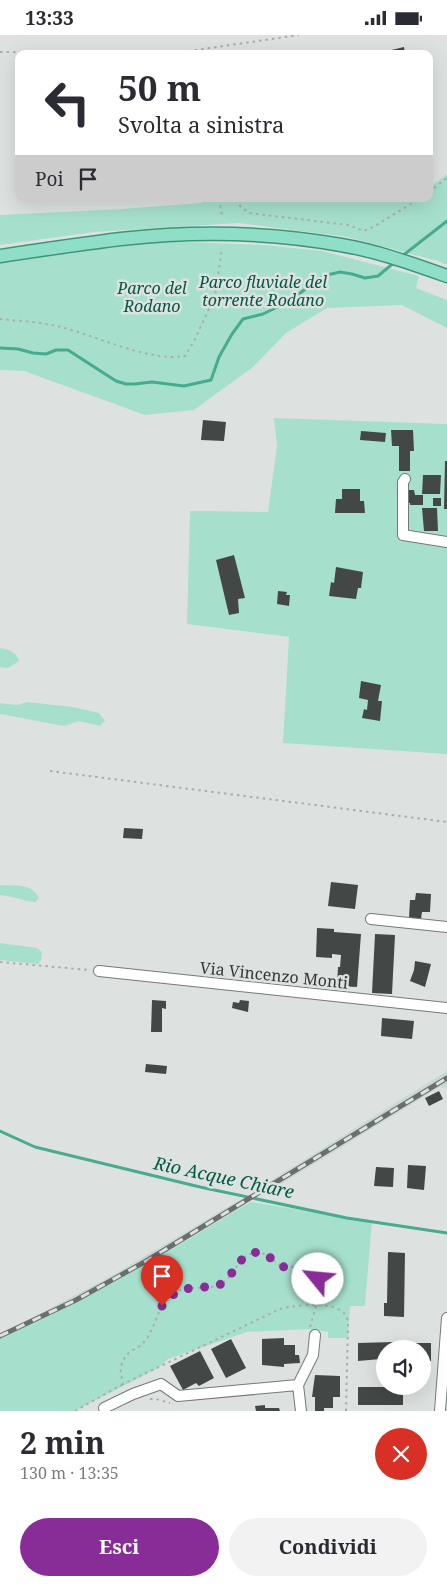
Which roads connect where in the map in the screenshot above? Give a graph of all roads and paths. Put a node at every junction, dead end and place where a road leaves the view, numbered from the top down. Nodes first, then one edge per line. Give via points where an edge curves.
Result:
1 (299, 35) edge
2 (196, 50) edge
3 (0, 52) edge
4 (15, 52) edge
5 (447, 178) edge
6 (433, 189) edge
7 (220, 202) edge
8 (238, 202) edge
9 (414, 202) edge
10 (222, 215) dead end
11 (222, 248) dead end
12 (0, 256) edge
13 (447, 276) edge
14 (0, 319) edge
15 (405, 479) dead end
16 (447, 542) edge
17 (50, 771) dead end
18 (447, 823) edge
19 (371, 919) dead end
20 (447, 927) edge
21 (0, 962) edge
22 (99, 971) joint
23 (447, 1008) edge
24 (316, 1305) junction
25 (447, 1318) edge
26 (312, 1332) joint
27 (123, 1384) junction
28 (298, 1385) junction
29 (104, 1409) dead end
30 (74, 1411) edge
31 (300, 1411) edge
32 (346, 1411) edge
33 (440, 1411) edge

1 - 2 path
3 - 4 path
5 - 6 path
7 - 10 path
8 - 9 path via 249,213 348,225 364,231
11 - 14 path via 215,296 185,355 173,358 157,355 61,327
12 - 13 main road via 122,239 194,235 293,238 343,245
15 - 16 street via 403,535
17 - 18 path
19 - 20 street
21 - 22 path
22 - 23 street, Via Vincenzo Monti
24 - 26 path
24 - 27 path via 293,1305 280,1309
24 - 27 path via 318,1279 313,1273 306,1268 286,1267 262,1252 254,1252 245,1256 223,1283 215,1287 180,1290 171,1295 146,1338 125,1357 120,1368
24 - 32 path via 337,1308 347,1317
25 - 33 street
26 - 28 street via 313,1355
27 - 30 path
28 - 29 street via 178,1396 161,1384
28 - 31 street

